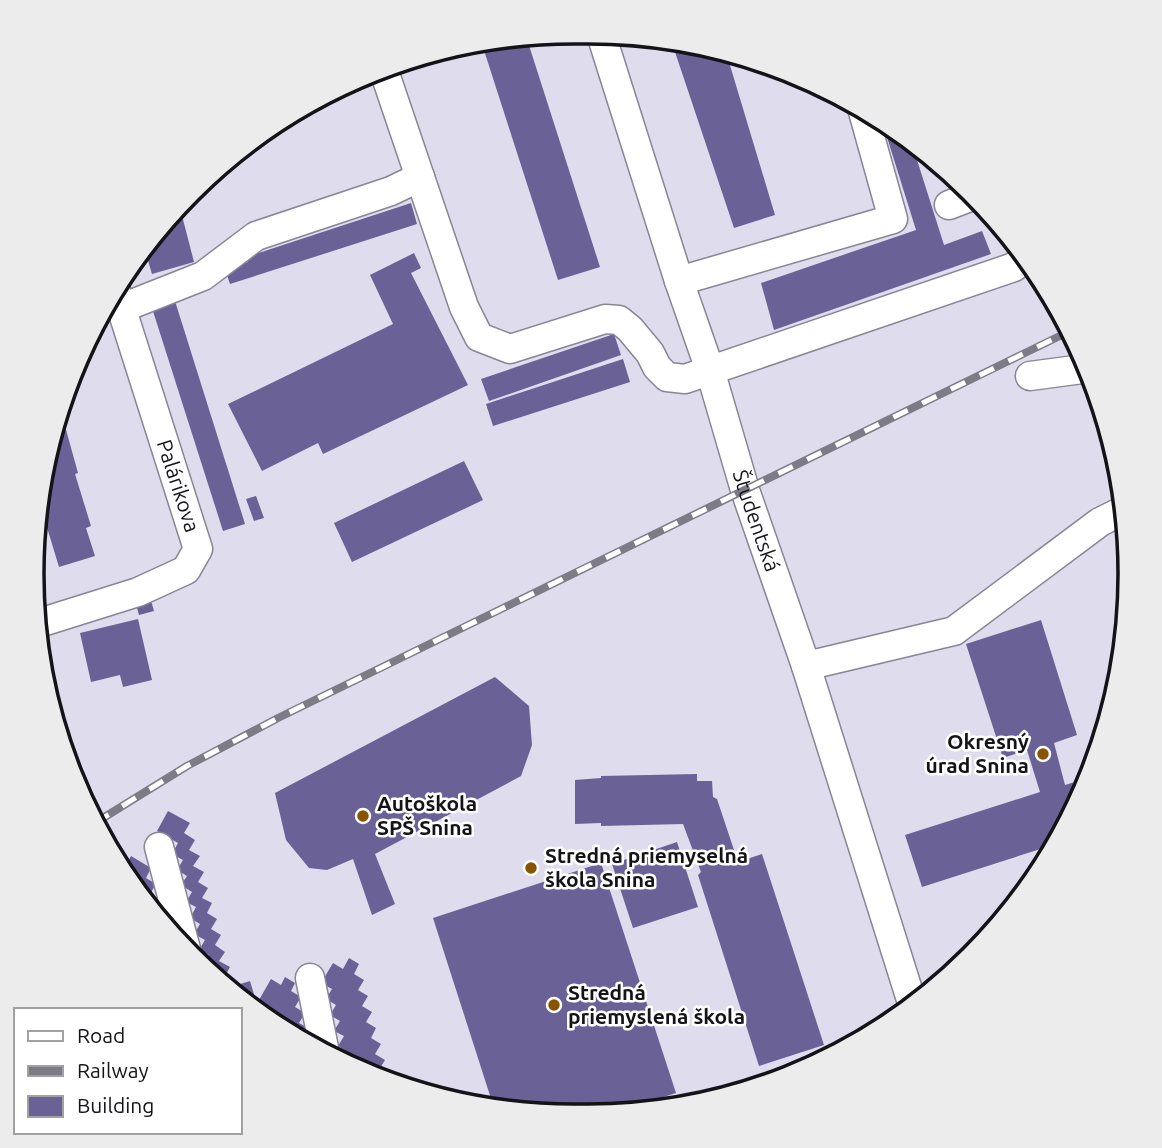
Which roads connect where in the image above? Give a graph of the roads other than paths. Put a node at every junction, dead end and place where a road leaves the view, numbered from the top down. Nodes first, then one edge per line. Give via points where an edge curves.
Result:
1 (604, 45) edge
2 (387, 78) edge
3 (866, 123) edge
4 (420, 177) junction
5 (963, 199) edge
6 (949, 205) dead end
7 (1018, 264) edge
8 (679, 281) junction
9 (122, 297) edge
10 (119, 302) edge
11 (710, 370) junction
12 (1077, 370) edge
13 (1030, 376) dead end
14 (1115, 515) edge
15 (46, 621) edge
16 (806, 666) junction
17 (159, 847) dead end
18 (181, 930) edge
19 (310, 978) dead end
20 (910, 996) edge
21 (323, 1041) edge

1 - 8 street, Študentská
2 - 4 street
3 - 8 street via 893,219
4 - 9 street via 256,236 203,276
4 - 11 street via 464,307 479,337 510,349 605,319 619,320 640,339 667,377 684,379
5 - 6 street
7 - 11 street
8 - 11 street, Študentská
10 - 15 street, Palárikova via 198,549 186,570 138,592
11 - 16 street, Študentská via 745,490
12 - 13 street
14 - 16 street via 954,631
16 - 20 street, Študentská
17 - 18 street
19 - 21 street

